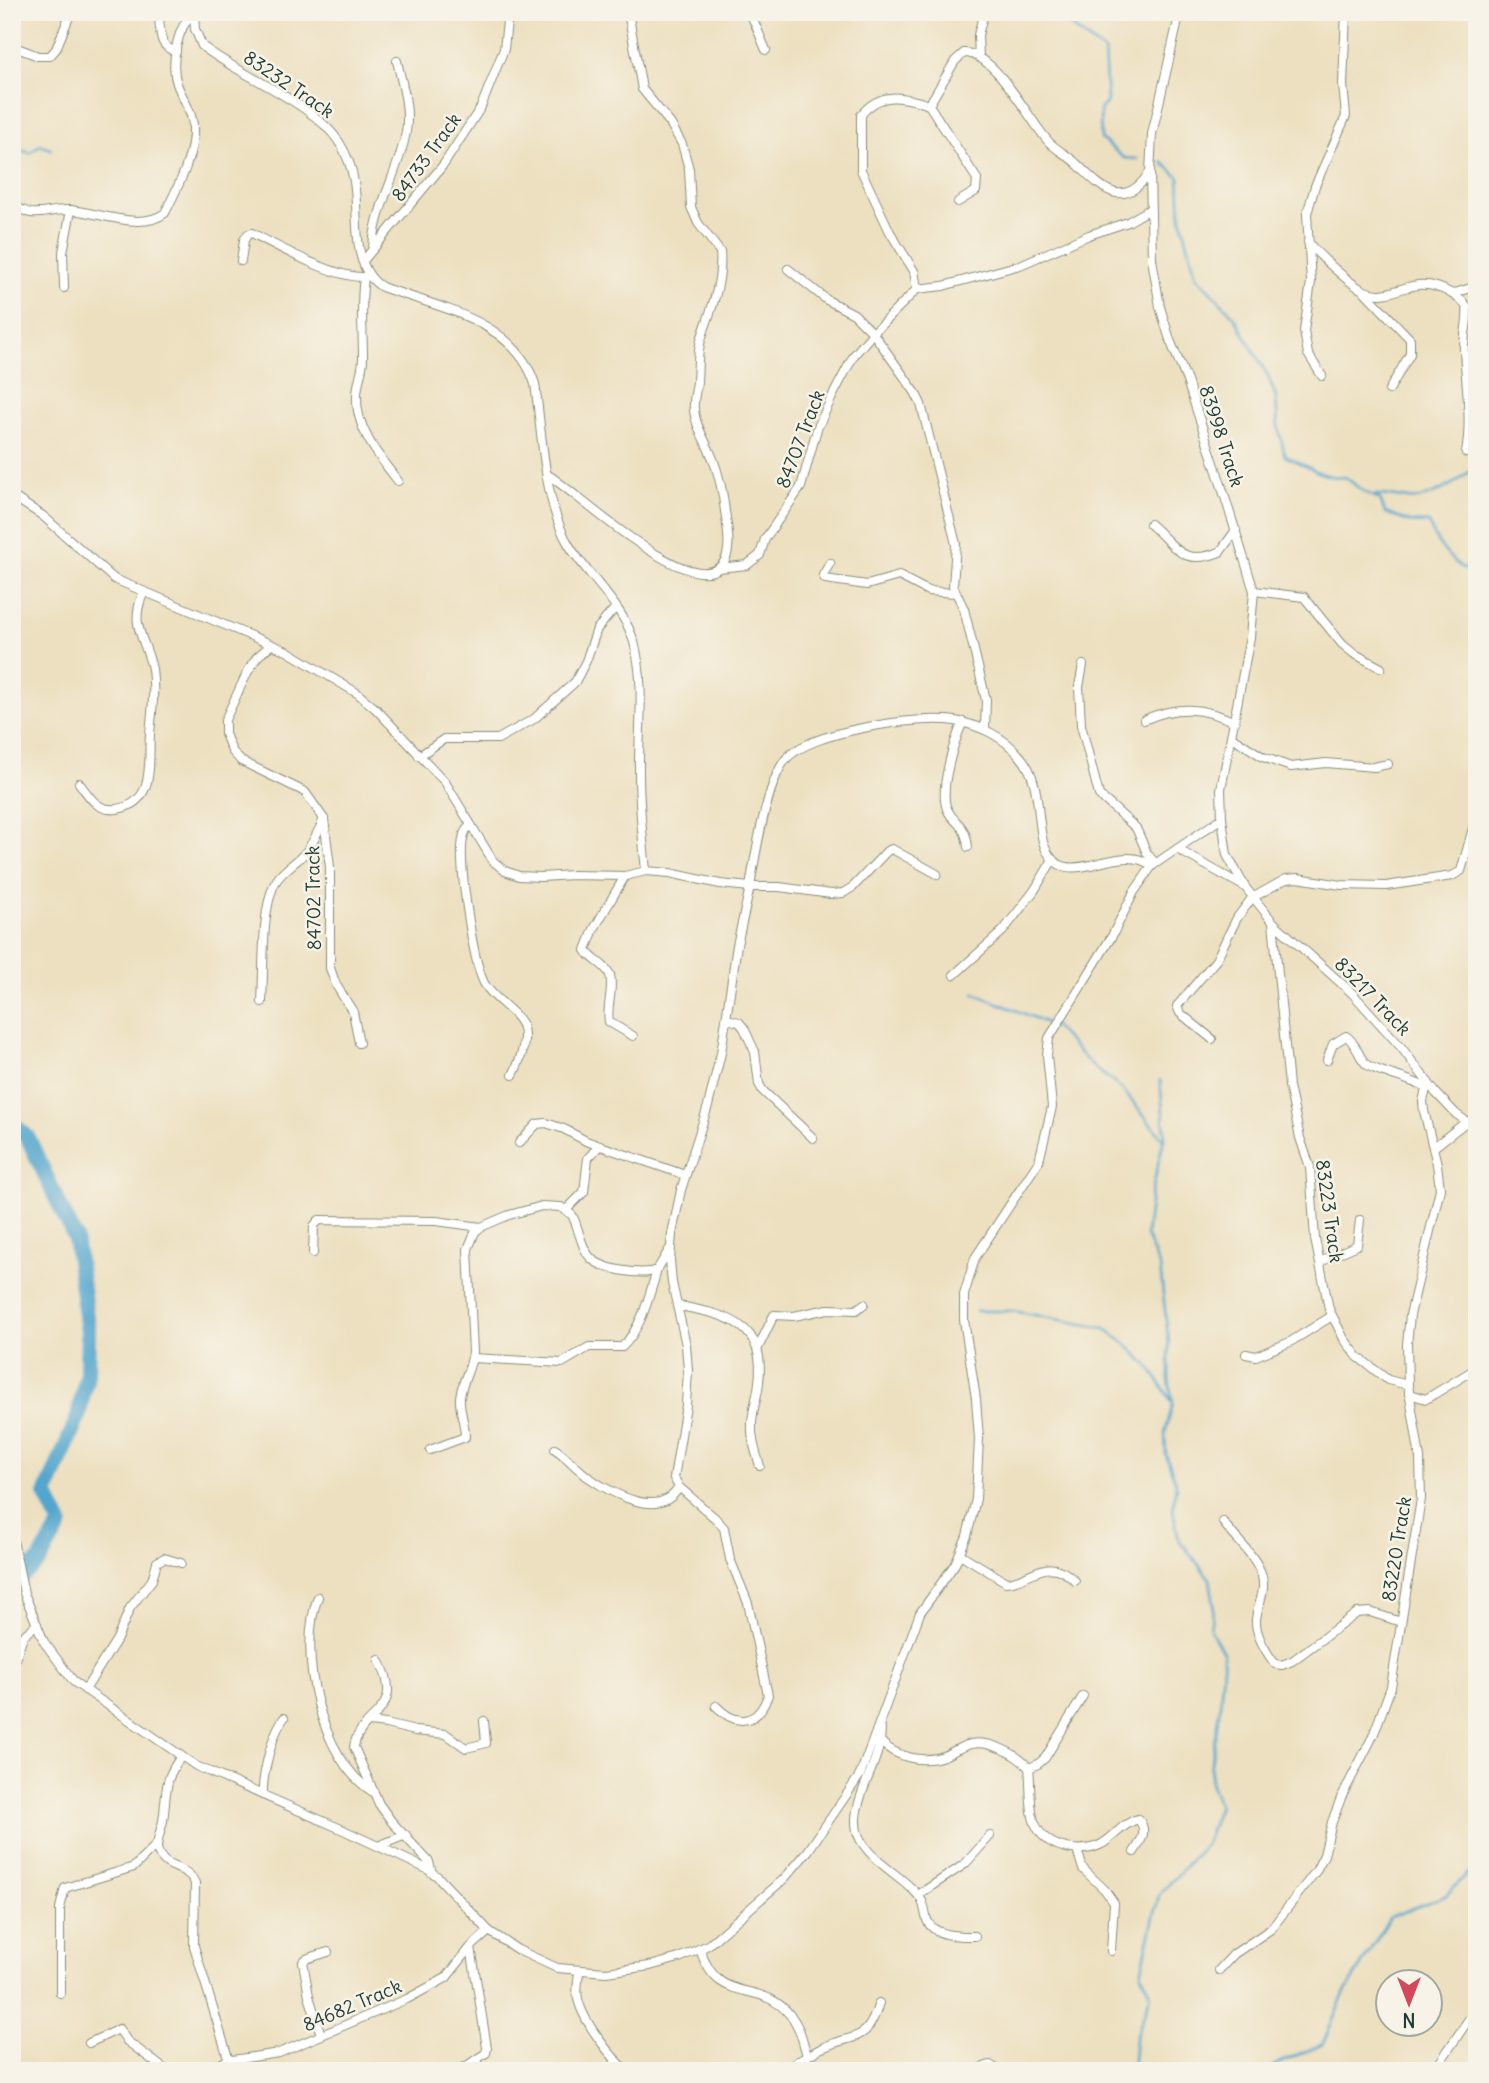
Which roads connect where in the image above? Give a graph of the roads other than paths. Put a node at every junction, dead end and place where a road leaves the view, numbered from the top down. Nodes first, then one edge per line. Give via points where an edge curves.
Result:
1 (17, 12) edge
2 (71, 12) edge
3 (158, 12) edge
4 (194, 12) edge
5 (628, 12) edge
6 (750, 12) edge
7 (984, 12) edge
8 (1180, 12) edge
9 (1246, 12) edge
10 (1268, 12) edge
11 (1346, 12) edge
12 (12, 19) edge
13 (508, 22) dead end
14 (12, 46) edge
15 (766, 50) dead end
16 (176, 52) junction
17 (979, 57) junction
18 (397, 61) dead end
19 (929, 105) junction
20 (1150, 172) junction
21 (958, 202) dead end
22 (12, 203) edge
23 (1150, 209) junction
24 (71, 210) junction
25 (1308, 242) junction
26 (373, 248) junction
27 (241, 261) dead end
28 (363, 261) junction
29 (788, 269) dead end
30 (366, 277) junction
31 (1477, 286) edge
32 (64, 288) dead end
33 (917, 289) junction
34 (1364, 291) junction
35 (1452, 294) junction
36 (873, 333) junction
37 (1322, 376) dead end
38 (1389, 390) dead end
39 (1466, 453) dead end
40 (548, 475) junction
41 (398, 481) dead end
42 (12, 496) edge
43 (1150, 524) dead end
44 (1236, 530) junction
45 (831, 563) dead end
46 (720, 567) junction
47 (1254, 591) junction
48 (144, 592) junction
49 (956, 593) junction
50 (615, 608) junction
51 (271, 645) junction
52 (1083, 665) dead end
53 (1381, 668) dead end
54 (1144, 720) dead end
55 (963, 722) junction
56 (1235, 722) junction
57 (985, 729) junction
58 (1232, 737) junction
59 (419, 756) junction
60 (1388, 764) dead end
61 (79, 783) dead end
62 (1222, 818) junction
63 (324, 819) junction
64 (471, 825) junction
65 (1473, 828) dead end
66 (968, 847) dead end
67 (1177, 849) junction
68 (1052, 861) junction
69 (1153, 865) junction
70 (646, 872) junction
71 (937, 874) dead end
72 (625, 876) junction
73 (750, 887) junction
74 (1245, 887) junction
75 (1252, 898) junction
76 (1273, 922) junction
77 (954, 975) dead end
78 (262, 1002) dead end
79 (727, 1018) junction
80 (633, 1036) dead end
81 (1212, 1039) dead end
82 (359, 1044) dead end
83 (1327, 1060) dead end
84 (513, 1075) dead end
85 (1427, 1085) junction
86 (1466, 1122) junction
87 (1477, 1129) edge
88 (813, 1138) dead end
89 (519, 1143) dead end
90 (600, 1145) junction
91 (1434, 1147) junction
92 (685, 1175) junction
93 (567, 1209) junction
94 (1360, 1220) dead end
95 (481, 1227) junction
96 (671, 1247) junction
97 (313, 1253) dead end
98 (1320, 1262) junction
99 (657, 1269) junction
100 (864, 1304) dead end
101 (678, 1306) junction
102 (1332, 1317) junction
103 (758, 1348) junction
104 (1246, 1354) dead end
105 (472, 1358) junction
106 (1477, 1368) edge
107 (1407, 1370) junction
108 (1388, 1380) junction
109 (1409, 1390) junction
110 (555, 1449) dead end
111 (430, 1450) dead end
112 (760, 1466) dead end
113 (679, 1488) junction
114 (1223, 1522) dead end
115 (12, 1536) edge
116 (960, 1553) junction
117 (181, 1563) dead end
118 (1076, 1581) dead end
119 (318, 1597) dead end
120 (1401, 1622) junction
121 (38, 1627) junction
122 (379, 1660) dead end
123 (12, 1669) edge
124 (85, 1690) junction
125 (1083, 1696) dead end
126 (716, 1706) dead end
127 (284, 1718) dead end
128 (879, 1718) junction
129 (484, 1721) dead end
130 (369, 1723) junction
131 (880, 1741) junction
132 (181, 1756) junction
133 (1029, 1768) junction
134 (373, 1792) junction
135 (263, 1794) junction
136 (406, 1835) junction
137 (990, 1836) dead end
138 (157, 1844) junction
139 (378, 1846) junction
140 (1077, 1850) junction
141 (1135, 1852) dead end
142 (432, 1872) junction
143 (918, 1895) junction
144 (489, 1931) junction
145 (975, 1936) dead end
146 (471, 1947) junction
147 (700, 1949) junction
148 (1111, 1951) dead end
149 (328, 1952) dead end
150 (1219, 1970) dead end
151 (579, 1972) junction
152 (60, 1993) dead end
153 (879, 2003) dead end
154 (1477, 2007) edge
155 (321, 2035) junction
156 (89, 2043) dead end
157 (807, 2056) junction
158 (476, 2060) junction
159 (229, 2061) junction
160 (617, 2061) junction
161 (798, 2061) junction
162 (167, 2071) edge
163 (208, 2071) edge
164 (459, 2071) edge
165 (484, 2071) edge
166 (608, 2071) edge
167 (628, 2071) edge
168 (781, 2071) edge
169 (825, 2071) edge
170 (972, 2071) edge
171 (1000, 2071) edge
172 (1434, 2071) edge

1 - 12 street
2 - 14 street via 50,56
3 - 16 street via 163,44
4 - 16 street via 184,25
4 - 28 street, 83232 Track via 202,46 317,118 338,141 355,182
5 - 46 street via 642,89 682,144 691,207 720,252 716,294 698,352 694,409 716,468 725,510 727,550
6 - 15 street
7 - 17 street via 977,42
8 - 20 street, 83998 Track via 1152,134
9 - 10 street
11 - 25 street via 1346,116 1311,198
13 - 26 street, 84733 Track via 504,48 481,107 453,152
16 - 24 street via 175,77 193,128 186,164 165,213 148,220
17 - 19 street via 970,53 957,57
17 - 20 street via 1003,80 1052,145 1094,182 1123,193 1142,183
18 - 26 street via 406,103 406,131
19 - 21 street via 977,179 976,191
19 - 33 street via 888,97 861,115 861,170 914,271
20 - 23 street, 83998 Track
22 - 24 street via 23,212 36,214
23 - 33 street via 1020,265
23 - 44 street, 83998 Track via 1160,307
24 - 32 street via 63,252
25 - 34 street
25 - 37 street via 1311,282 1304,331 1308,354
26 - 28 street, 84733 Track
27 - 30 street via 244,240 252,233 313,263
28 - 30 street, 83232 Track
29 - 36 street
30 - 40 street via 487,326 515,349 535,384
30 - 41 street via 357,405 372,446
31 - 35 street
33 - 36 street, 84707 Track
34 - 35 street via 1385,293 1420,283
34 - 38 street via 1410,339 1410,354
35 - 39 street via 1467,310 1463,336 1469,422
36 - 46 street, 84707 Track via 850,362 817,429 801,487 765,539 760,555 747,565
36 - 49 street via 921,404 956,544
40 - 46 street, 84707 Track via 662,558 693,570 708,572
40 - 50 street via 564,537
42 - 48 street via 62,531 107,574
43 - 44 street via 1191,558 1220,552
44 - 47 street, 83998 Track
45 - 49 street via 825,579 867,585 899,576 928,591
47 - 53 street via 1304,597 1342,644
47 - 56 street, 83998 Track
48 - 51 street
48 - 61 street via 137,613 154,689 148,781 137,800 112,809 95,804
49 - 57 street via 983,685
50 - 59 street via 597,629 575,682 534,719 498,739 444,739
50 - 70 street via 627,625 637,655
51 - 59 street via 302,658 357,693
51 - 63 street, 84702 Track via 251,665 229,710 224,727 227,740 235,756 248,766 305,792
52 - 69 street via 1079,712 1099,795 1136,828
54 - 56 street via 1166,710 1185,710 1210,712
55 - 57 street
55 - 66 street via 951,752 946,799 948,810 965,831
55 - 73 street via 891,723 823,739 792,753 775,776
56 - 58 street, 83998 Track
57 - 68 street via 1005,742 1030,769 1043,842
58 - 60 street via 1291,767
58 - 62 street, 83998 Track via 1223,770
59 - 64 street via 445,782
62 - 67 street
62 - 74 street, 83217 Track via 1227,855
63 - 78 street via 304,854 282,873 272,892
63 - 82 street, 84702 Track via 330,861 330,968 352,1012
64 - 72 street via 493,861 512,875
64 - 84 street via 463,837 462,859 477,959 485,985 521,1022 524,1032 522,1057
65 - 75 street via 1461,871 1452,876 1386,886 1293,878
67 - 69 street
67 - 74 street, 83217 Track
68 - 69 street via 1071,867 1137,858
68 - 77 street via 1041,883 1003,931
69 - 116 street via 1052,1029 1047,1055 1052,1107 1039,1161 981,1247 967,1281 964,1320 976,1399 979,1460 972,1519
70 - 72 street
70 - 73 street
71 - 73 street via 892,849 843,893
72 - 80 street via 586,950 610,977 609,1022
73 - 79 street
74 - 75 street, 83217 Track
75 - 76 street, 83217 Track
75 - 81 street via 1216,960 1177,1003 1180,1013
76 - 85 street, 83217 Track via 1352,993 1401,1047
76 - 98 street, 83223 Track via 1289,1086 1312,1176 1313,1227
79 - 88 street via 744,1028 764,1091
79 - 92 street via 708,1106
83 - 85 street via 1333,1044 1346,1036 1368,1065
85 - 86 street, 83217 Track
85 - 91 street, 83220 Track via 1424,1111
86 - 87 street, 83217 Track
86 - 91 street
89 - 90 street via 542,1122
90 - 92 street
90 - 93 street via 588,1158 584,1192
91 - 107 street, 83220 Track via 1440,1189 1410,1315
92 - 96 street
93 - 95 street via 542,1206
93 - 99 street via 592,1260 639,1273
94 - 98 street via 1356,1247
95 - 97 street via 436,1221 319,1220
95 - 105 street via 468,1249
96 - 99 street
96 - 101 street
98 - 102 street, 83223 Track
99 - 105 street via 643,1312 622,1347 589,1347 562,1363
100 - 103 street via 856,1310 774,1315
101 - 103 street via 735,1322
101 - 113 street via 688,1370 674,1472
102 - 104 street via 1290,1342 1256,1356
102 - 108 street, 83223 Track via 1358,1357
103 - 112 street via 759,1383 752,1425
105 - 111 street via 461,1394 465,1437
106 - 109 street via 1426,1399
107 - 108 street
107 - 109 street, 83220 Track
108 - 109 street, 83223 Track
109 - 120 street, 83220 Track via 1422,1486
110 - 113 street via 591,1479 638,1502 666,1502
113 - 126 street via 724,1528 730,1559 748,1603 766,1686 766,1700 751,1718 731,1719
114 - 120 street via 1261,1572 1264,1591 1256,1625 1275,1664 1292,1661 1357,1613 1370,1612
115 - 121 street via 24,1593
116 - 118 street via 1006,1581 1045,1569 1065,1572
116 - 128 street via 920,1613
117 - 124 street via 157,1562 152,1580 130,1608 117,1640
119 - 134 street via 311,1622 319,1708 327,1735 354,1775
120 - 150 street, 83220 Track via 1388,1698 1341,1798 1320,1863 1271,1929
121 - 123 street via 23,1636
121 - 124 street via 50,1654
122 - 130 street via 387,1680 387,1697
124 - 132 street
125 - 133 street via 1045,1758
127 - 135 street via 263,1774
128 - 131 street
128 - 147 street via 860,1775 808,1851 784,1879
129 - 130 street via 486,1743 466,1748 441,1733
130 - 134 street via 354,1747
131 - 133 street via 897,1754 926,1758 981,1743 1012,1754
131 - 143 street via 858,1808 857,1834 873,1856
132 - 135 street
132 - 138 street via 167,1780
133 - 140 street via 1034,1822 1050,1841
134 - 136 street
135 - 139 street
136 - 139 street
136 - 142 street
137 - 143 street via 965,1864
138 - 152 street via 129,1870 65,1888 60,1908
138 - 159 street via 164,1862 190,1874 195,1883 194,1946
139 - 142 street
140 - 141 street via 1101,1844 1138,1819 1144,1834
140 - 148 street via 1083,1869 1114,1903
142 - 144 street
143 - 145 street via 933,1928
144 - 146 street, 84682 Track
144 - 151 street via 548,1965
146 - 155 street, 84682 Track via 446,1978
146 - 158 street via 487,2045 486,2053
147 - 151 street via 639,1969
147 - 157 street via 708,1971 719,1982 766,1997 785,2010 798,2027
149 - 155 street via 303,1962
151 - 160 street via 582,2010
153 - 157 street via 875,2020 864,2032
154 - 172 street
155 - 159 street, 84682 Track via 272,2055
156 - 162 street via 118,2029
157 - 161 street
158 - 164 street
158 - 165 street
159 - 163 street, 84682 Track
160 - 166 street
160 - 167 street
161 - 168 street
161 - 169 street
170 - 171 street via 990,2065

